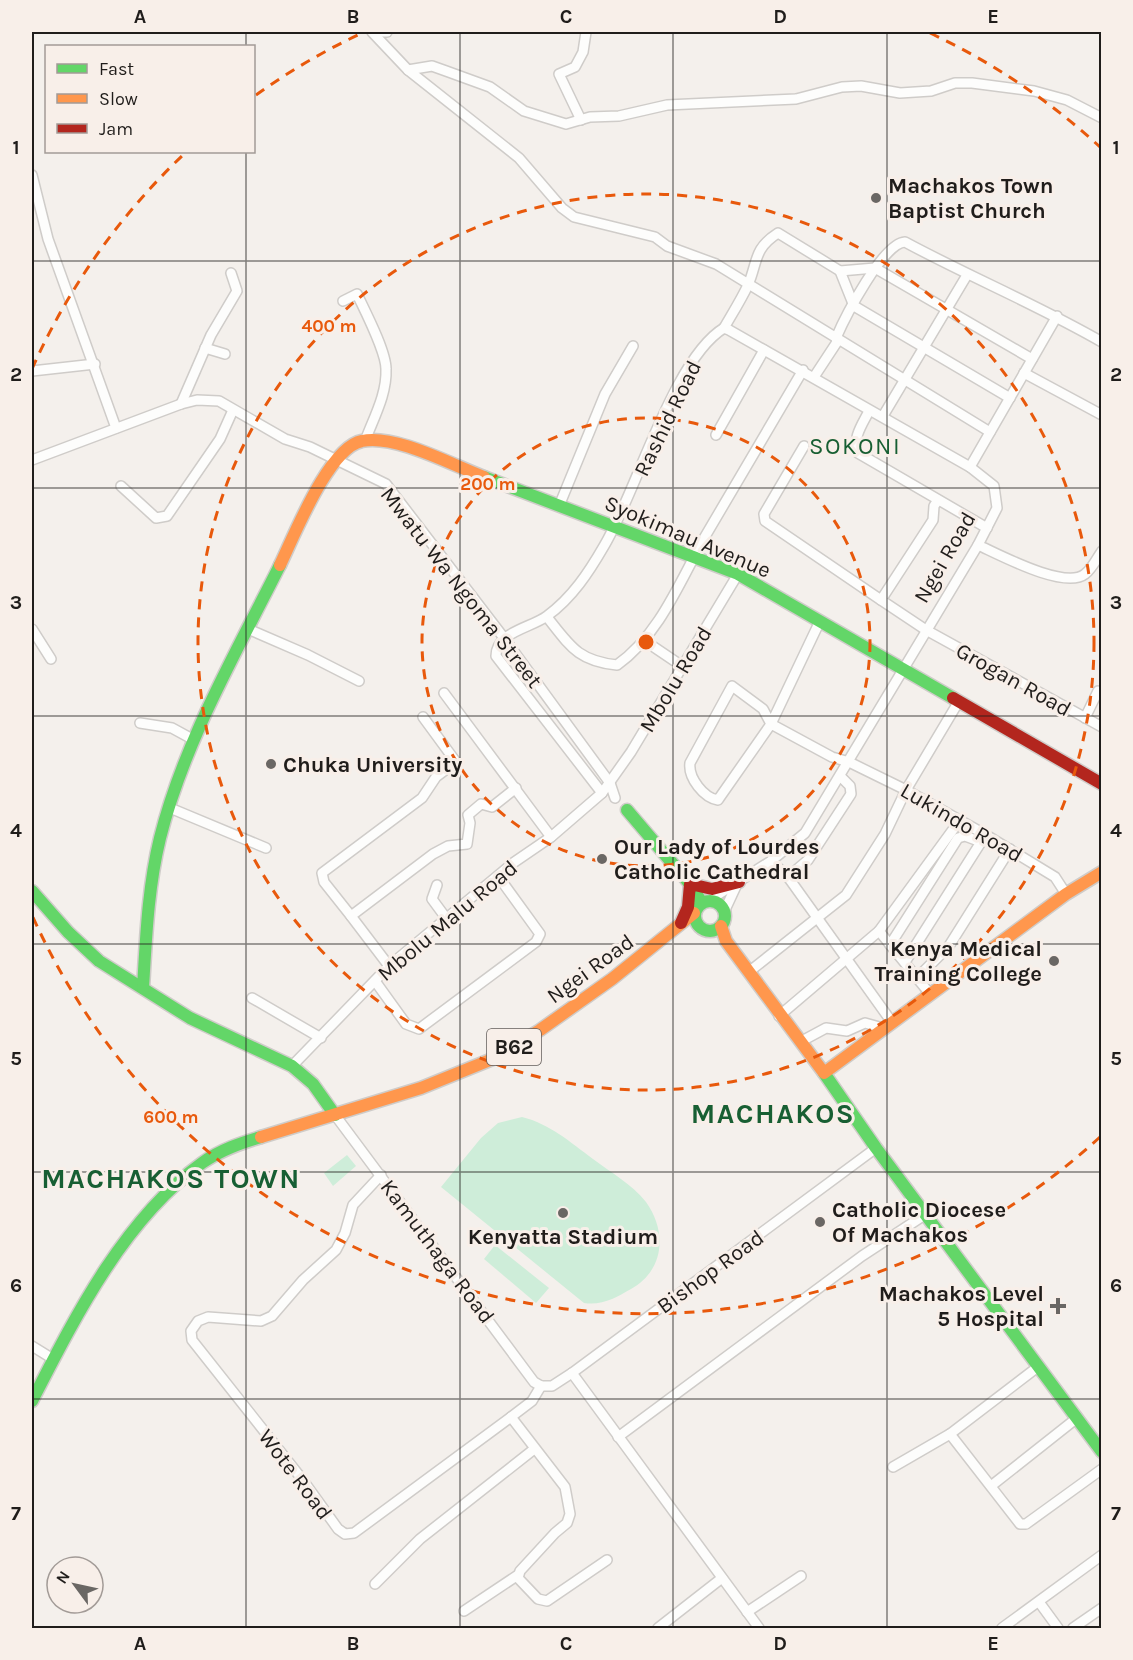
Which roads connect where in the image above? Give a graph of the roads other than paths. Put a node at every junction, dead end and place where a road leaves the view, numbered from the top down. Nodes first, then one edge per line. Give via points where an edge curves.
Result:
1 (373, 32) edge
2 (387, 32) edge
3 (586, 32) edge
4 (408, 70) junction
5 (1101, 118) edge
6 (581, 120) junction
7 (32, 174) edge
8 (875, 268) junction
9 (840, 271) junction
10 (231, 273) dead end
11 (967, 275) junction
12 (748, 284) junction
13 (343, 301) dead end
14 (854, 306) junction
15 (947, 309) junction
16 (1057, 316) junction
17 (724, 328) junction
18 (836, 338) junction
19 (1101, 342) edge
20 (633, 346) dead end
21 (924, 346) junction
22 (205, 348) junction
23 (764, 350) junction
24 (225, 354) dead end
25 (1032, 359) junction
26 (94, 364) junction
27 (803, 370) junction
28 (32, 371) edge
29 (1024, 373) junction
30 (814, 377) junction
31 (902, 380) junction
32 (1010, 398) junction
33 (181, 404) junction
34 (233, 410) junction
35 (869, 411) junction
36 (1101, 415) edge
37 (883, 416) junction
38 (116, 428) junction
39 (990, 432) junction
40 (716, 435) dead end
41 (365, 441) junction
42 (804, 446) dead end
43 (32, 460) edge
44 (336, 461) junction
45 (970, 467) junction
46 (121, 486) dead end
47 (938, 500) junction
48 (559, 506) junction
49 (615, 528) junction
50 (987, 528) junction
51 (978, 545) junction
52 (1101, 551) edge
53 (694, 556) junction
54 (1098, 564) edge
55 (738, 574) junction
56 (881, 600) junction
57 (547, 617) junction
58 (820, 621) junction
59 (32, 629) edge
60 (248, 629) junction
61 (926, 630) junction
62 (504, 638) junction
63 (645, 641) junction
64 (51, 659) dead end
65 (682, 666) junction
66 (903, 669) junction
67 (359, 681) dead end
68 (1098, 691) dead end
69 (444, 693) dead end
70 (959, 701) junction
71 (423, 717) dead end
72 (1085, 718) junction
73 (140, 723) dead end
74 (771, 724) junction
75 (1101, 727) edge
76 (194, 741) junction
77 (849, 762) junction
78 (840, 776) junction
79 (610, 783) junction
80 (1101, 784) edge
81 (516, 788) junction
82 (906, 790) junction
83 (602, 793) junction
84 (615, 798) junction
85 (170, 808) junction
86 (627, 810) joint
87 (960, 820) junction
88 (551, 837) junction
89 (983, 839) junction
90 (266, 848) dead end
91 (1010, 849) junction
92 (771, 861) junction
93 (1101, 872) edge
94 (498, 876) junction
95 (788, 877) junction
96 (739, 882) junction
97 (690, 884) junction
98 (437, 885) dead end
99 (32, 891) edge
100 (1066, 894) junction
101 (705, 902) junction
102 (724, 912) junction
103 (694, 913) junction
104 (351, 916) junction
105 (446, 918) junction
106 (818, 918) junction
107 (713, 930) junction
108 (675, 931) junction
109 (879, 931) junction
110 (890, 945) junction
111 (846, 959) junction
112 (905, 962) junction
113 (389, 966) junction
114 (750, 971) junction
115 (916, 978) junction
116 (375, 981) junction
117 (143, 988) junction
118 (930, 994) junction
119 (252, 998) dead end
120 (779, 1016) junction
121 (887, 1025) junction
122 (321, 1038) junction
123 (800, 1042) junction
124 (292, 1066) junction
125 (824, 1072) junction
126 (335, 1115) junction
127 (876, 1148) junction
128 (381, 1175) junction
129 (926, 1214) junction
130 (32, 1346) edge
131 (53, 1359) junction
132 (1039, 1366) junction
133 (572, 1373) junction
134 (541, 1386) junction
135 (32, 1401) edge
136 (511, 1417) junction
137 (1077, 1418) junction
138 (950, 1434) junction
139 (618, 1437) junction
140 (533, 1450) junction
141 (1101, 1452) edge
142 (893, 1467) dead end
143 (1101, 1469) edge
144 (991, 1486) junction
145 (1101, 1555) edge
146 (607, 1560) dead end
147 (518, 1575) junction
148 (801, 1576) dead end
149 (722, 1578) junction
150 (375, 1584) dead end
151 (1039, 1602) junction
152 (1101, 1608) edge
153 (465, 1611) dead end
154 (747, 1612) junction
155 (658, 1629) edge
156 (759, 1629) edge
157 (1002, 1629) edge
158 (1058, 1629) edge
159 (1073, 1629) edge

1 - 2 street
1 - 4 street
3 - 6 street via 583,52 575,67 559,74
4 - 6 street via 432,66 490,87 524,111 559,123
4 - 12 street via 519,158 573,218 655,237 667,246 716,264
5 - 6 street via 1067,100 972,82 900,93 842,87 796,99 667,105
7 - 26 street via 48,240
8 - 9 street
8 - 11 street via 894,244 905,242
8 - 14 street
8 - 15 street
9 - 12 street, Rashid Road via 778,233 765,241 756,255
9 - 14 street
10 - 22 street via 237,291
11 - 15 street
11 - 16 street
12 - 17 street, Rashid Road
12 - 18 street
13 - 41 street via 357,294 387,366 383,396
14 - 18 street
14 - 21 street
15 - 21 street
15 - 25 street
16 - 19 street
16 - 25 street
17 - 23 street
17 - 49 street, Rashid Road via 704,344 675,392
18 - 30 street
18 - 31 street
20 - 48 street via 605,393
21 - 31 street
21 - 32 street
22 - 24 street
22 - 33 street
23 - 27 street
23 - 40 street
25 - 29 street
26 - 28 street
26 - 38 street
27 - 30 street
27 - 53 street
29 - 32 street
29 - 36 street
30 - 35 street
31 - 37 street
31 - 39 street
32 - 39 street
33 - 34 street, Mwatu Wa Ngoma Street via 219,401
33 - 38 street, Mwatu Wa Ngoma Street
34 - 44 street, Mwatu Wa Ngoma Street
34 - 46 street via 220,439 167,516 156,518
35 - 37 street
35 - 47 street via 856,437 858,453
37 - 45 street
38 - 43 street, Mwatu Wa Ngoma Street
39 - 45 street
41 - 44 main road via 354,443
41 - 48 main road, Syokimau Avenue via 397,444
42 - 56 street, Grogan Road via 764,514 765,521
44 - 60 main road
44 - 62 street, Mwatu Wa Ngoma Street via 386,484
45 - 50 street, Ngei Road via 985,477 996,492 997,508
47 - 50 street
47 - 56 street via 933,520
48 - 49 main road, Syokimau Avenue
49 - 53 main road, Syokimau Avenue
49 - 57 street, Rashid Road via 585,580
50 - 51 street, Ngei Road
51 - 54 street via 1044,574 1062,577 1083,576
51 - 61 street, Ngei Road
52 - 54 street
53 - 55 main road, Syokimau Avenue
53 - 63 street
55 - 58 main road, Syokimau Avenue
55 - 65 street, Mbolu Road
56 - 61 street, Grogan Road
57 - 62 street, Rashid Road
57 - 63 street via 574,650 591,661 616,665
58 - 66 main road, Syokimau Avenue
58 - 74 street
59 - 64 street
60 - 67 street
60 - 76 main road
61 - 66 street, Ngei Road
61 - 72 street, Grogan Road
62 - 79 street, Mwatu Wa Ngoma Street
62 - 83 street, Mwatu Wa Ngoma Street via 498,644 496,656
63 - 65 street
65 - 79 street, Mbolu Road
66 - 70 main road, Syokimau Avenue
66 - 77 street, Ngei Road
68 - 72 street
69 - 81 street
70 - 80 main road, Syokimau Avenue
70 - 82 street
71 - 104 street via 456,762 436,777 422,798 322,873 324,882
72 - 75 street, Grogan Road
73 - 76 street via 172,728
74 - 74 street via 718,800 698,787 690,763 732,686 763,709
74 - 77 street
76 - 85 main road
77 - 78 street, Ngei Road
77 - 82 street, Lukindo Road
78 - 92 street, Ngei Road via 805,833
78 - 95 street via 850,786 851,794 808,860
79 - 83 street, Mbolu Malu Road
79 - 84 street, Mwatu Wa Ngoma Street
81 - 88 street
81 - 104 street via 492,807 481,804 468,815 467,844 448,846 433,854
82 - 87 street, Lukindo Road
82 - 106 street via 862,872 846,895
83 - 84 street
83 - 88 street, Mbolu Malu Road
84 - 86 street
85 - 90 street
85 - 117 main road via 155,861
86 - 97 main road
87 - 89 street, Lukindo Road
87 - 109 street
88 - 94 street, Mbolu Malu Road
89 - 91 street, Lukindo Road
89 - 110 street via 958,837
89 - 112 street
91 - 100 street, Lukindo Road via 1055,877
91 - 115 street via 949,946
92 - 95 street
92 - 96 street, Ngei Road
93 - 100 main road
94 - 105 street, Mbolu Malu Road
94 - 116 street via 540,934 536,942 419,1029 406,1024
95 - 106 street
96 - 97 main road via 712,890
96 - 101 street, Ngei Road
96 - 102 street
97 - 101 main road
97 - 108 main road via 688,907
98 - 105 street via 432,899
99 - 117 main road via 91,954
100 - 118 main road
101 - 102 main road via 718,903
101 - 103 main road, B62
102 - 107 main road
103 - 107 main road via 698,926
103 - 108 main road, B62
104 - 113 street
105 - 113 street, Mbolu Malu Road
106 - 111 street
106 - 114 street
107 - 108 main road
107 - 114 main road
108 - 126 main road, Ngei Road / B62 via 536,1035 488,1062
109 - 110 street
109 - 111 street
110 - 112 street
111 - 120 street
111 - 121 street
112 - 115 street
113 - 116 street, Mbolu Malu Road
114 - 120 main road
115 - 118 street
116 - 122 street, Mbolu Malu Road
117 - 124 main road via 198,1022
118 - 121 main road
119 - 122 street
120 - 123 main road
121 - 123 street via 865,1023 847,1031 826,1028
121 - 125 main road
122 - 124 street, Mbolu Malu Road
123 - 125 main road
124 - 126 main road via 313,1084
125 - 127 main road
126 - 128 street, Kamuthaga Road
126 - 131 main road, B62 via 212,1156 188,1174 156,1206 108,1269
127 - 129 main road
127 - 133 street, Bishop Road
128 - 134 street, Kamuthaga Road via 534,1382
128 - 136 street, Wote Road via 353,1205 336,1250 272,1316 261,1321 208,1317 193,1328 192,1340 345,1534 354,1533
129 - 132 main road
129 - 139 street via 862,1256
130 - 131 street
131 - 135 main road, B62
132 - 137 main road
132 - 138 street
133 - 134 street, Bishop Road via 552,1386
133 - 139 street
134 - 136 street, Wote Road via 532,1401
136 - 140 street
137 - 141 main road
137 - 144 street
138 - 142 street
138 - 144 street
139 - 149 street
140 - 147 street via 565,1487 570,1517
140 - 150 street via 420,1539
143 - 144 street via 1024,1524 1018,1522
145 - 151 street
146 - 147 street via 548,1601 538,1599
147 - 153 street
148 - 154 street
149 - 154 street
149 - 155 street
151 - 157 street
151 - 158 street
152 - 159 street
154 - 156 street

